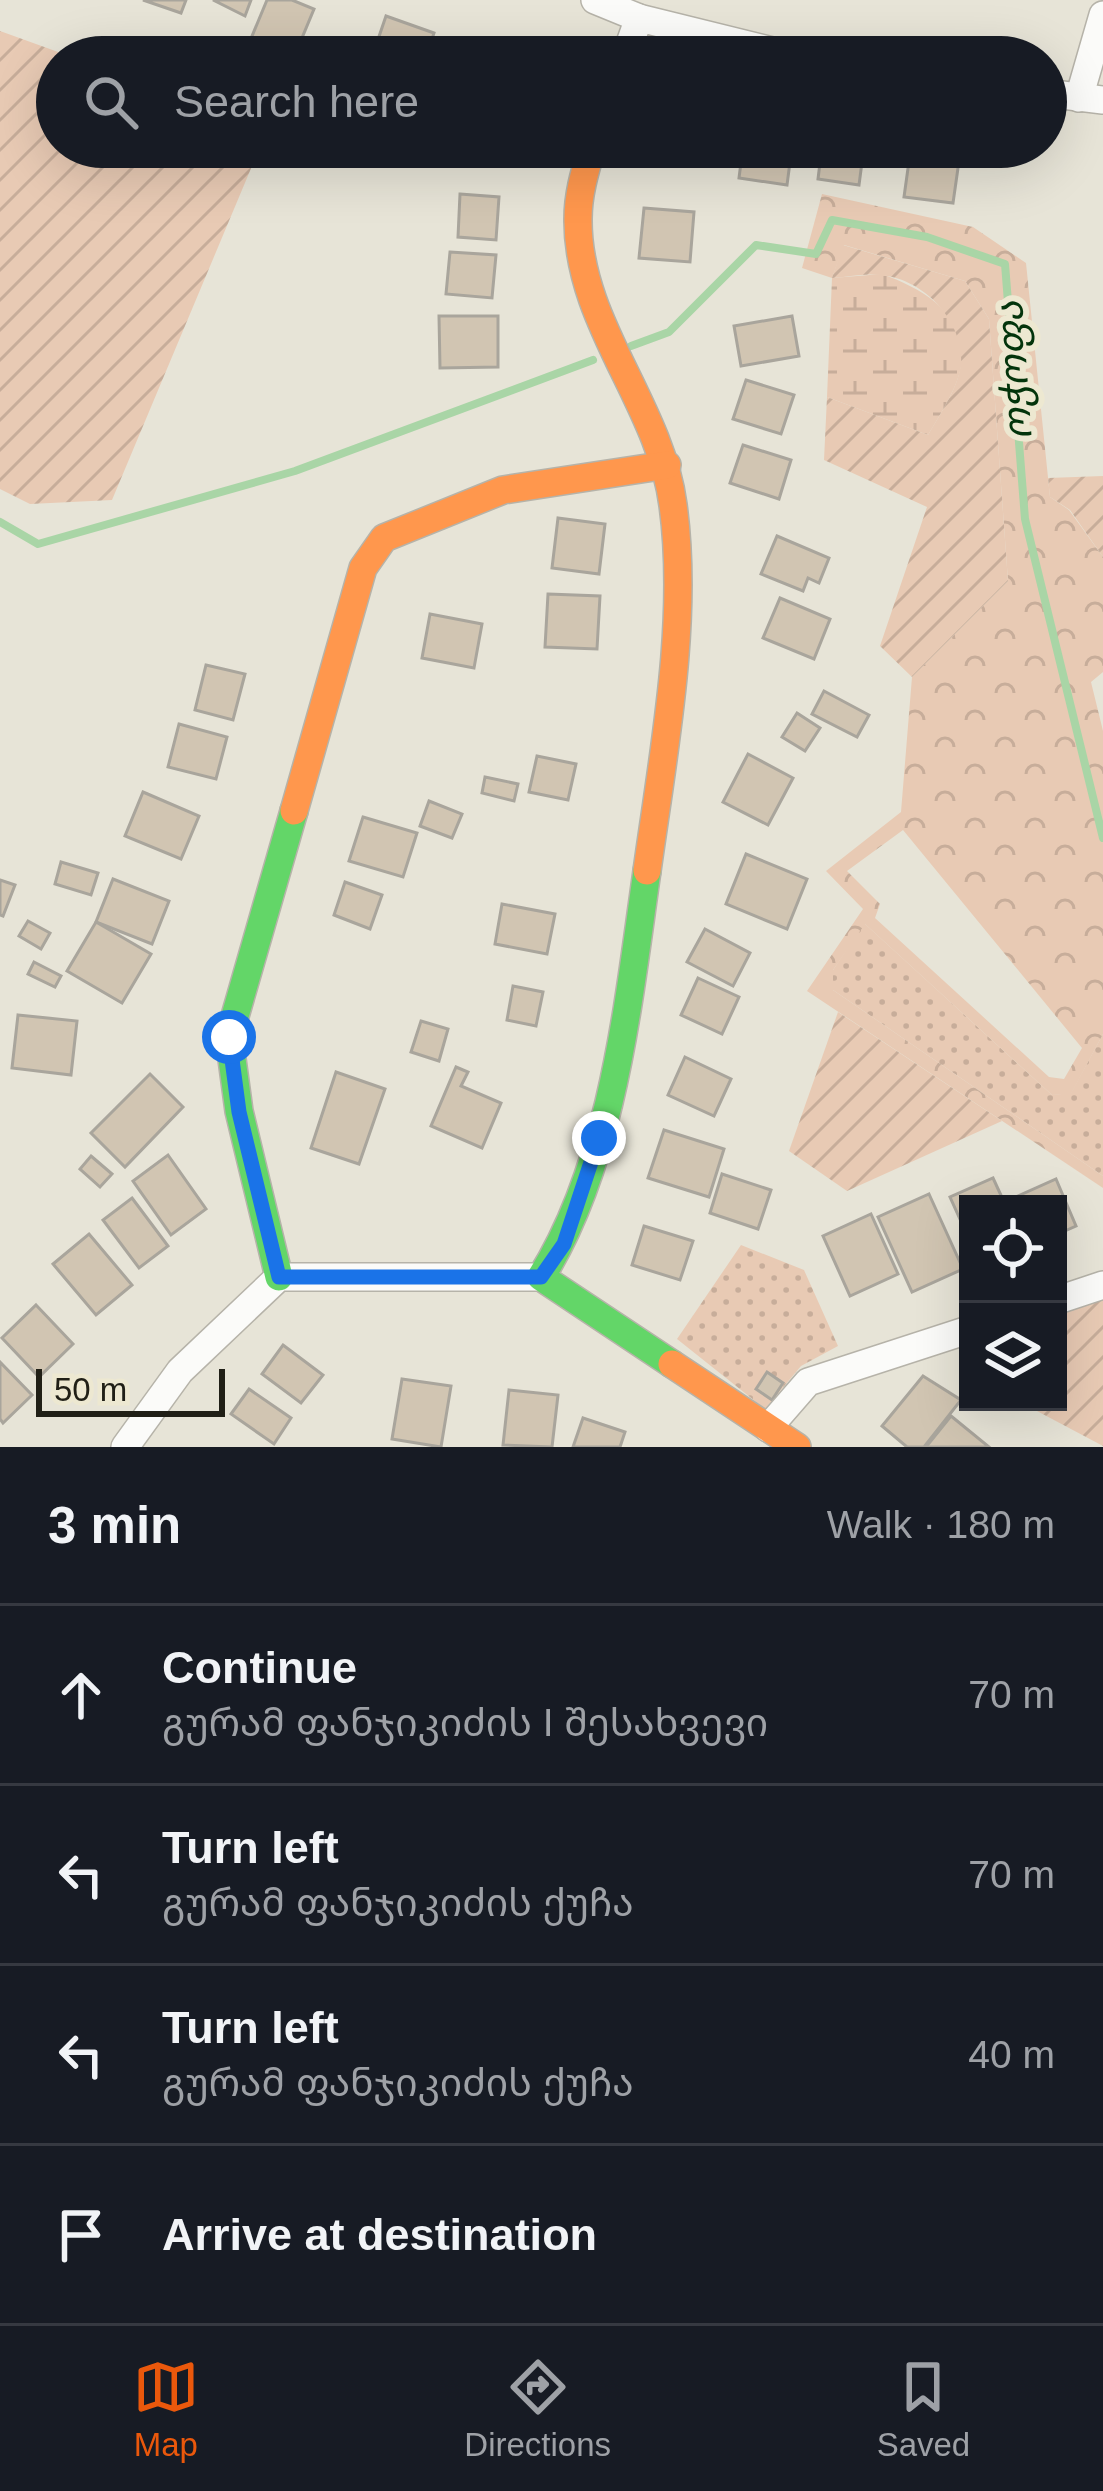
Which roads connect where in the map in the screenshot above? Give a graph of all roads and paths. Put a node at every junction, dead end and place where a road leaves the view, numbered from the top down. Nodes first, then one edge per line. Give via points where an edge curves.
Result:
1 (596, 0) edge
2 (1103, 15) edge
3 (639, 18) junction
4 (633, 36) edge
5 (712, 36) edge
6 (1091, 99) edge
7 (584, 168) edge
8 (667, 465) junction
9 (279, 1277) junction
10 (541, 1277) junction
11 (1103, 1286) edge
12 (1067, 1297) edge
13 (959, 1333) edge
14 (768, 1428) junction
15 (125, 1447) edge
16 (797, 1447) edge

1 - 3 street
2 - 6 street
3 - 4 street
3 - 5 street
7 - 8 street via 574,230 591,298
8 - 9 street via 503,490 384,538 363,568 229,1037
8 - 10 street via 679,538 676,614 645,909 599,1138 564,1244
9 - 10 street
9 - 15 street via 180,1371
10 - 14 street
11 - 12 street
13 - 14 street via 808,1382
14 - 16 street

